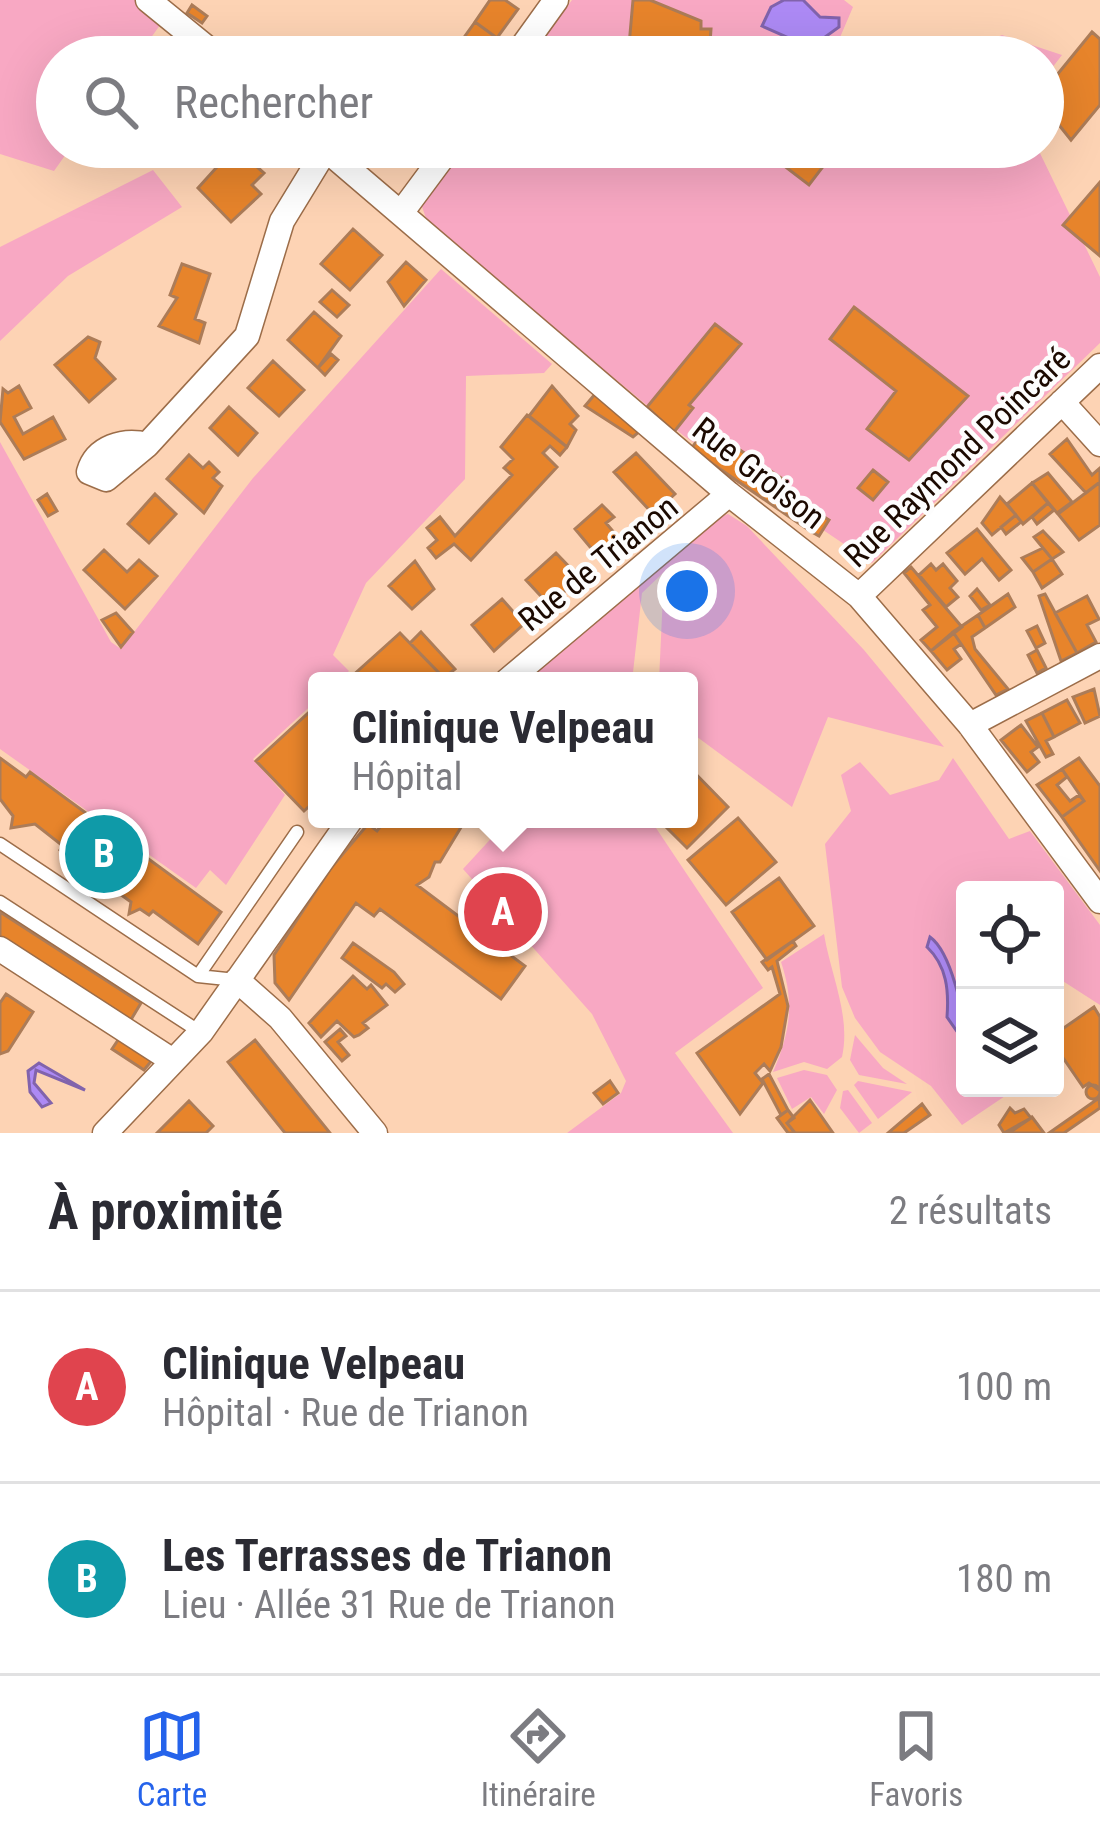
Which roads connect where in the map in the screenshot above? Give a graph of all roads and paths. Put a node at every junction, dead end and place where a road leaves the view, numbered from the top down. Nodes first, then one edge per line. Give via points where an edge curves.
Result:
1 (148, 0) edge
2 (556, 0) edge
3 (192, 36) edge
4 (530, 36) edge
5 (312, 168) edge
6 (347, 168) edge
7 (434, 168) edge
8 (400, 213) junction
9 (1100, 366) edge
10 (1062, 402) junction
11 (1100, 445) edge
12 (147, 446) dead end
13 (729, 494) junction
14 (860, 596) junction
15 (1100, 656) edge
16 (518, 672) edge
17 (970, 725) junction
18 (345, 828) edge
19 (297, 832) dead end
20 (0, 844) edge
21 (0, 902) edge
22 (1100, 902) edge
23 (0, 949) edge
24 (197, 976) junction
25 (237, 980) junction
26 (201, 1033) junction
27 (173, 1061) junction
28 (105, 1133) edge
29 (375, 1133) edge

1 - 3 street
2 - 4 street
5 - 12 street via 282,221 247,336
6 - 8 street, Rue Groison
7 - 8 street
8 - 13 street, Rue Groison
9 - 10 street, Rue Raymond Poincaré
10 - 11 street
10 - 14 street, Rue Raymond Poincaré
13 - 14 street, Rue Groison
13 - 16 street, Rue de Trianon
14 - 17 street, Rue Groison
15 - 17 street
17 - 22 street, Rue Groison
18 - 25 street
19 - 24 lane
20 - 24 lane
21 - 26 lane
23 - 27 street
24 - 25 lane
25 - 26 street
25 - 29 street via 280,1018
26 - 27 street
27 - 28 street

